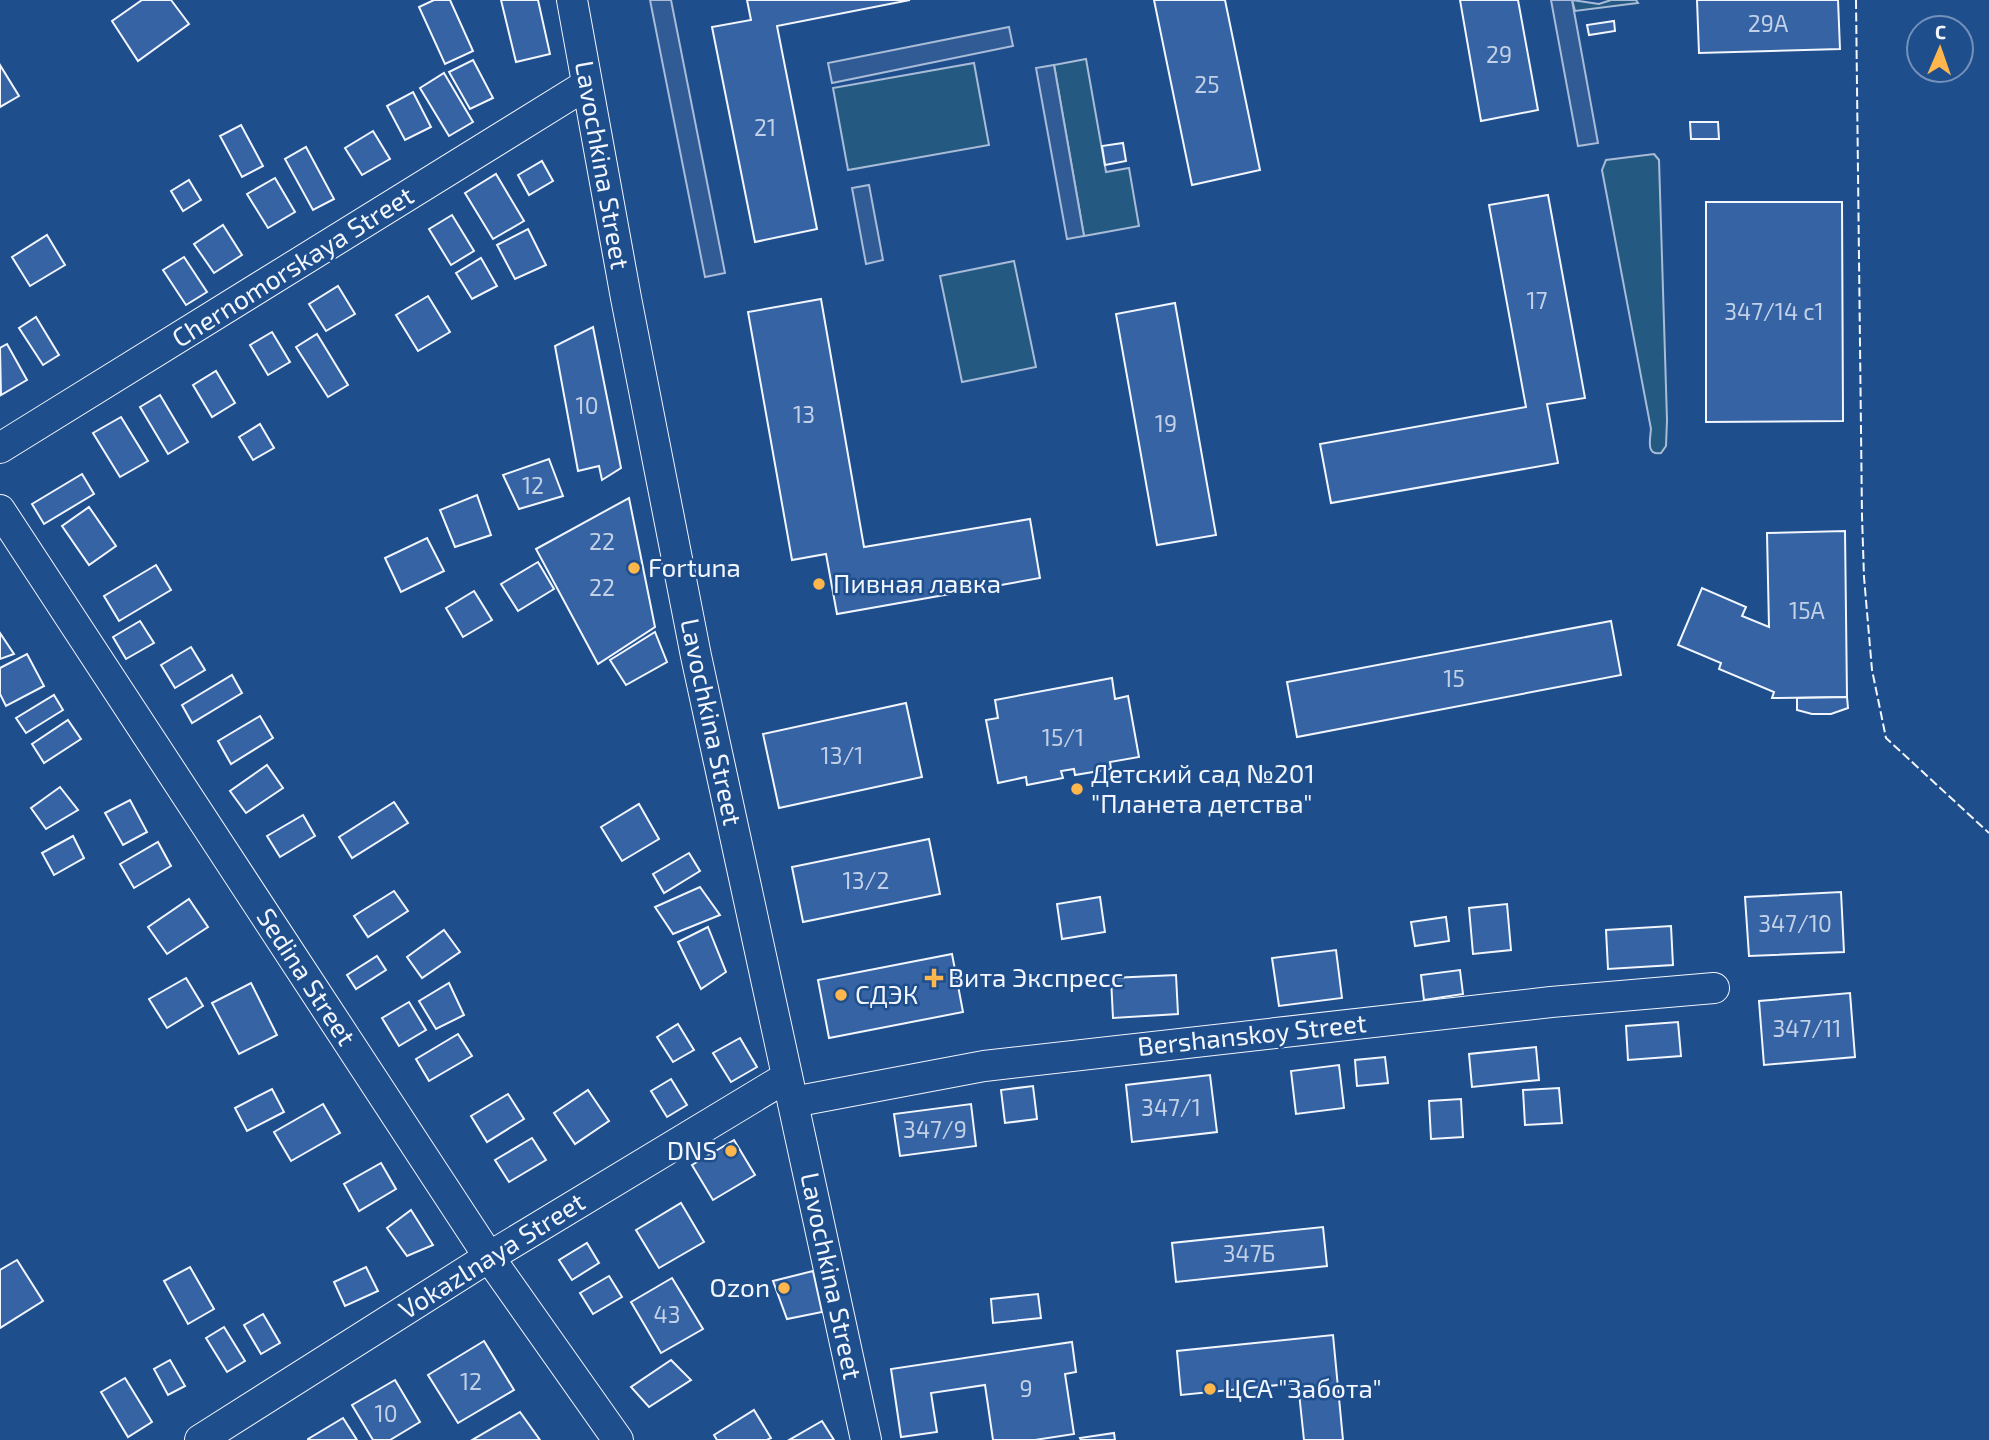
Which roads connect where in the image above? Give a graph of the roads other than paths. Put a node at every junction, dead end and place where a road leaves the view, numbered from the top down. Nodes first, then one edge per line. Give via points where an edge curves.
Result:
1 (572, 0) edge
2 (586, 85) junction
3 (0, 448) edge
4 (0, 510) edge
5 (1714, 988) dead end
6 (790, 1089) junction
7 (489, 1257) junction
8 (200, 1440) edge
9 (618, 1440) edge
10 (866, 1440) edge

1 - 2 street, Lavochkina Street
2 - 3 street, Chernomorskaya Street
2 - 6 street, Lavochkina Street via 696,656
4 - 7 street, Sedina Street
5 - 6 street, Bershanskoy Street via 1551,1002
6 - 7 street, Vokazlnaya Street
6 - 10 street, Lavochkina Street
7 - 8 street, Vokazlnaya Street
7 - 9 street, Sedina Street

